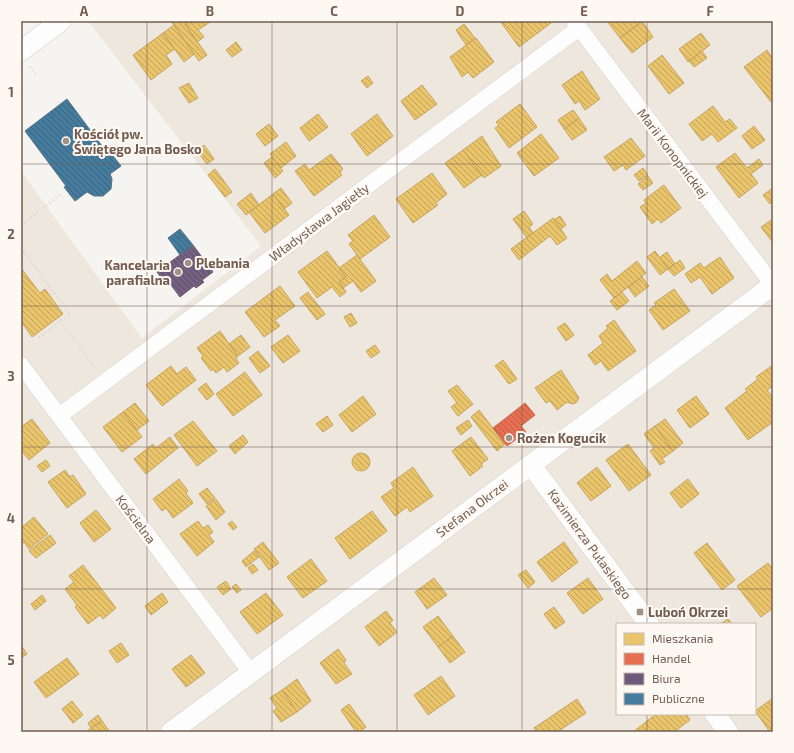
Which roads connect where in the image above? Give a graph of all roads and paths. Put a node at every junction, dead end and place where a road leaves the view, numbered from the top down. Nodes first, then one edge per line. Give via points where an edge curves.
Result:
1 (61, 21) edge
2 (576, 25) edge
3 (24, 57) edge
4 (37, 76) dead end
5 (61, 194) dead end
6 (21, 225) edge
7 (21, 248) edge
8 (773, 285) edge
9 (61, 321) junction
10 (37, 339) dead end
11 (21, 365) edge
12 (99, 373) dead end
13 (59, 416) junction
14 (531, 465) junction
15 (647, 623) edge
16 (251, 673) junction
17 (716, 715) edge
18 (176, 731) edge
19 (728, 732) edge

1 - 3 street
2 - 8 street, Marii Konopnickiej
2 - 13 street, Władysława Jagiełły
3 - 4 path
5 - 6 path
7 - 9 path via 70,314
8 - 14 street, Stefana Okrzei
9 - 10 path
9 - 12 path
11 - 13 street, Kościelna
13 - 16 street, Kościelna
14 - 15 street, Kazimierza Pułaskiego
14 - 16 street, Stefana Okrzei
16 - 18 street, Stefana Okrzei
17 - 19 street

